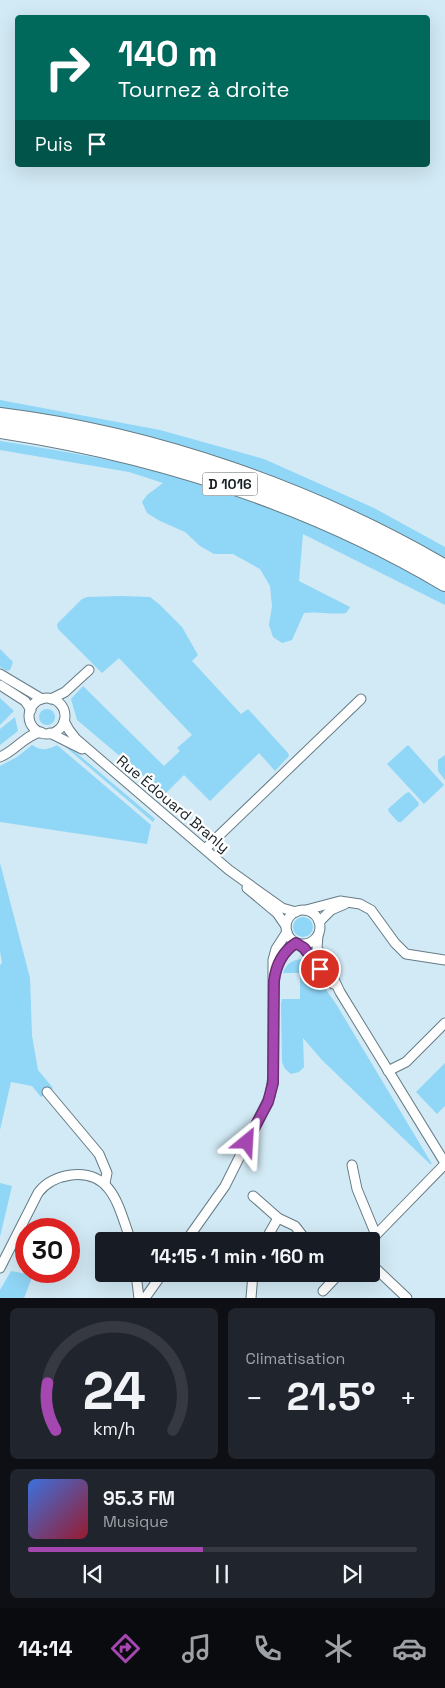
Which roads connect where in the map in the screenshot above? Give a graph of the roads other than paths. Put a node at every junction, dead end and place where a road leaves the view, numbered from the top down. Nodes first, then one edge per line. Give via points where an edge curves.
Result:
1 (0, 416) edge
2 (0, 430) edge
3 (445, 568) edge
4 (445, 583) edge
5 (89, 670) dead end
6 (0, 674) edge
7 (0, 685) edge
8 (74, 685) junction
9 (47, 699) junction
10 (361, 699) dead end
11 (63, 708) junction
12 (31, 710) junction
13 (64, 721) junction
14 (31, 723) junction
15 (40, 732) junction
16 (50, 733) junction
17 (0, 755) edge
18 (99, 759) junction
19 (205, 849) junction
20 (229, 870) junction
21 (354, 903) junction
22 (301, 911) junction
23 (319, 922) junction
24 (286, 929) junction
25 (318, 936) junction
26 (298, 944) junction
27 (445, 960) edge
28 (274, 981) junction
29 (340, 992) junction
30 (445, 1023) edge
31 (388, 1071) junction
32 (47, 1092) dead end
33 (445, 1163) edge
34 (352, 1165) dead end
35 (105, 1183) junction
36 (253, 1196) dead end
37 (278, 1218) junction
38 (127, 1232) edge
39 (192, 1232) edge
40 (271, 1232) edge
41 (300, 1232) edge
42 (371, 1232) edge
43 (379, 1232) edge
44 (0, 1268) edge
45 (380, 1273) edge
46 (137, 1282) edge
47 (156, 1282) edge
48 (252, 1282) edge
49 (331, 1282) edge
50 (323, 1291) dead end
51 (139, 1298) edge
52 (145, 1298) edge
53 (251, 1298) edge
54 (406, 1298) edge

1 - 3 highway, D 1016 via 105,435 240,474 350,519
2 - 4 highway, D 1016 via 119,452 231,484 338,528
5 - 8 street
6 - 9 street
7 - 12 street via 25,701
8 - 9 street
8 - 11 street via 64,700
9 - 11 street
9 - 12 street via 35,703
10 - 19 street
11 - 13 street
12 - 14 street
13 - 16 street via 60,728
13 - 18 street, Rue Édouard Branly via 74,737
14 - 15 street
14 - 17 street via 24,734
15 - 16 street
15 - 17 street
16 - 18 street, Rue Édouard Branly
18 - 19 street, Rue Édouard Branly
19 - 20 street, Rue Édouard Branly
20 - 22 street, Rue Édouard Branly via 282,908
20 - 24 street, Rue Édouard Branly via 277,913
21 - 22 street via 332,902
21 - 23 street via 331,910
21 - 27 street via 371,910 406,954
22 - 23 street via 313,914
22 - 24 street via 289,917
23 - 25 street
24 - 26 street
24 - 28 street via 274,957
25 - 26 street via 309,943
25 - 29 street via 317,948
26 - 28 street via 280,960
26 - 29 street
28 - 39 street via 274,1076 270,1096 225,1186
29 - 31 street
30 - 31 street via 408,1060
31 - 33 street
32 - 35 street via 99,1154 107,1173
33 - 43 street
34 - 42 street
35 - 38 street via 115,1196
35 - 44 street via 81,1175 61,1177 45,1185 33,1200
36 - 37 street
37 - 40 street
37 - 41 street via 295,1226
45 - 54 street
46 - 51 street
47 - 52 street
48 - 53 street
49 - 50 street

